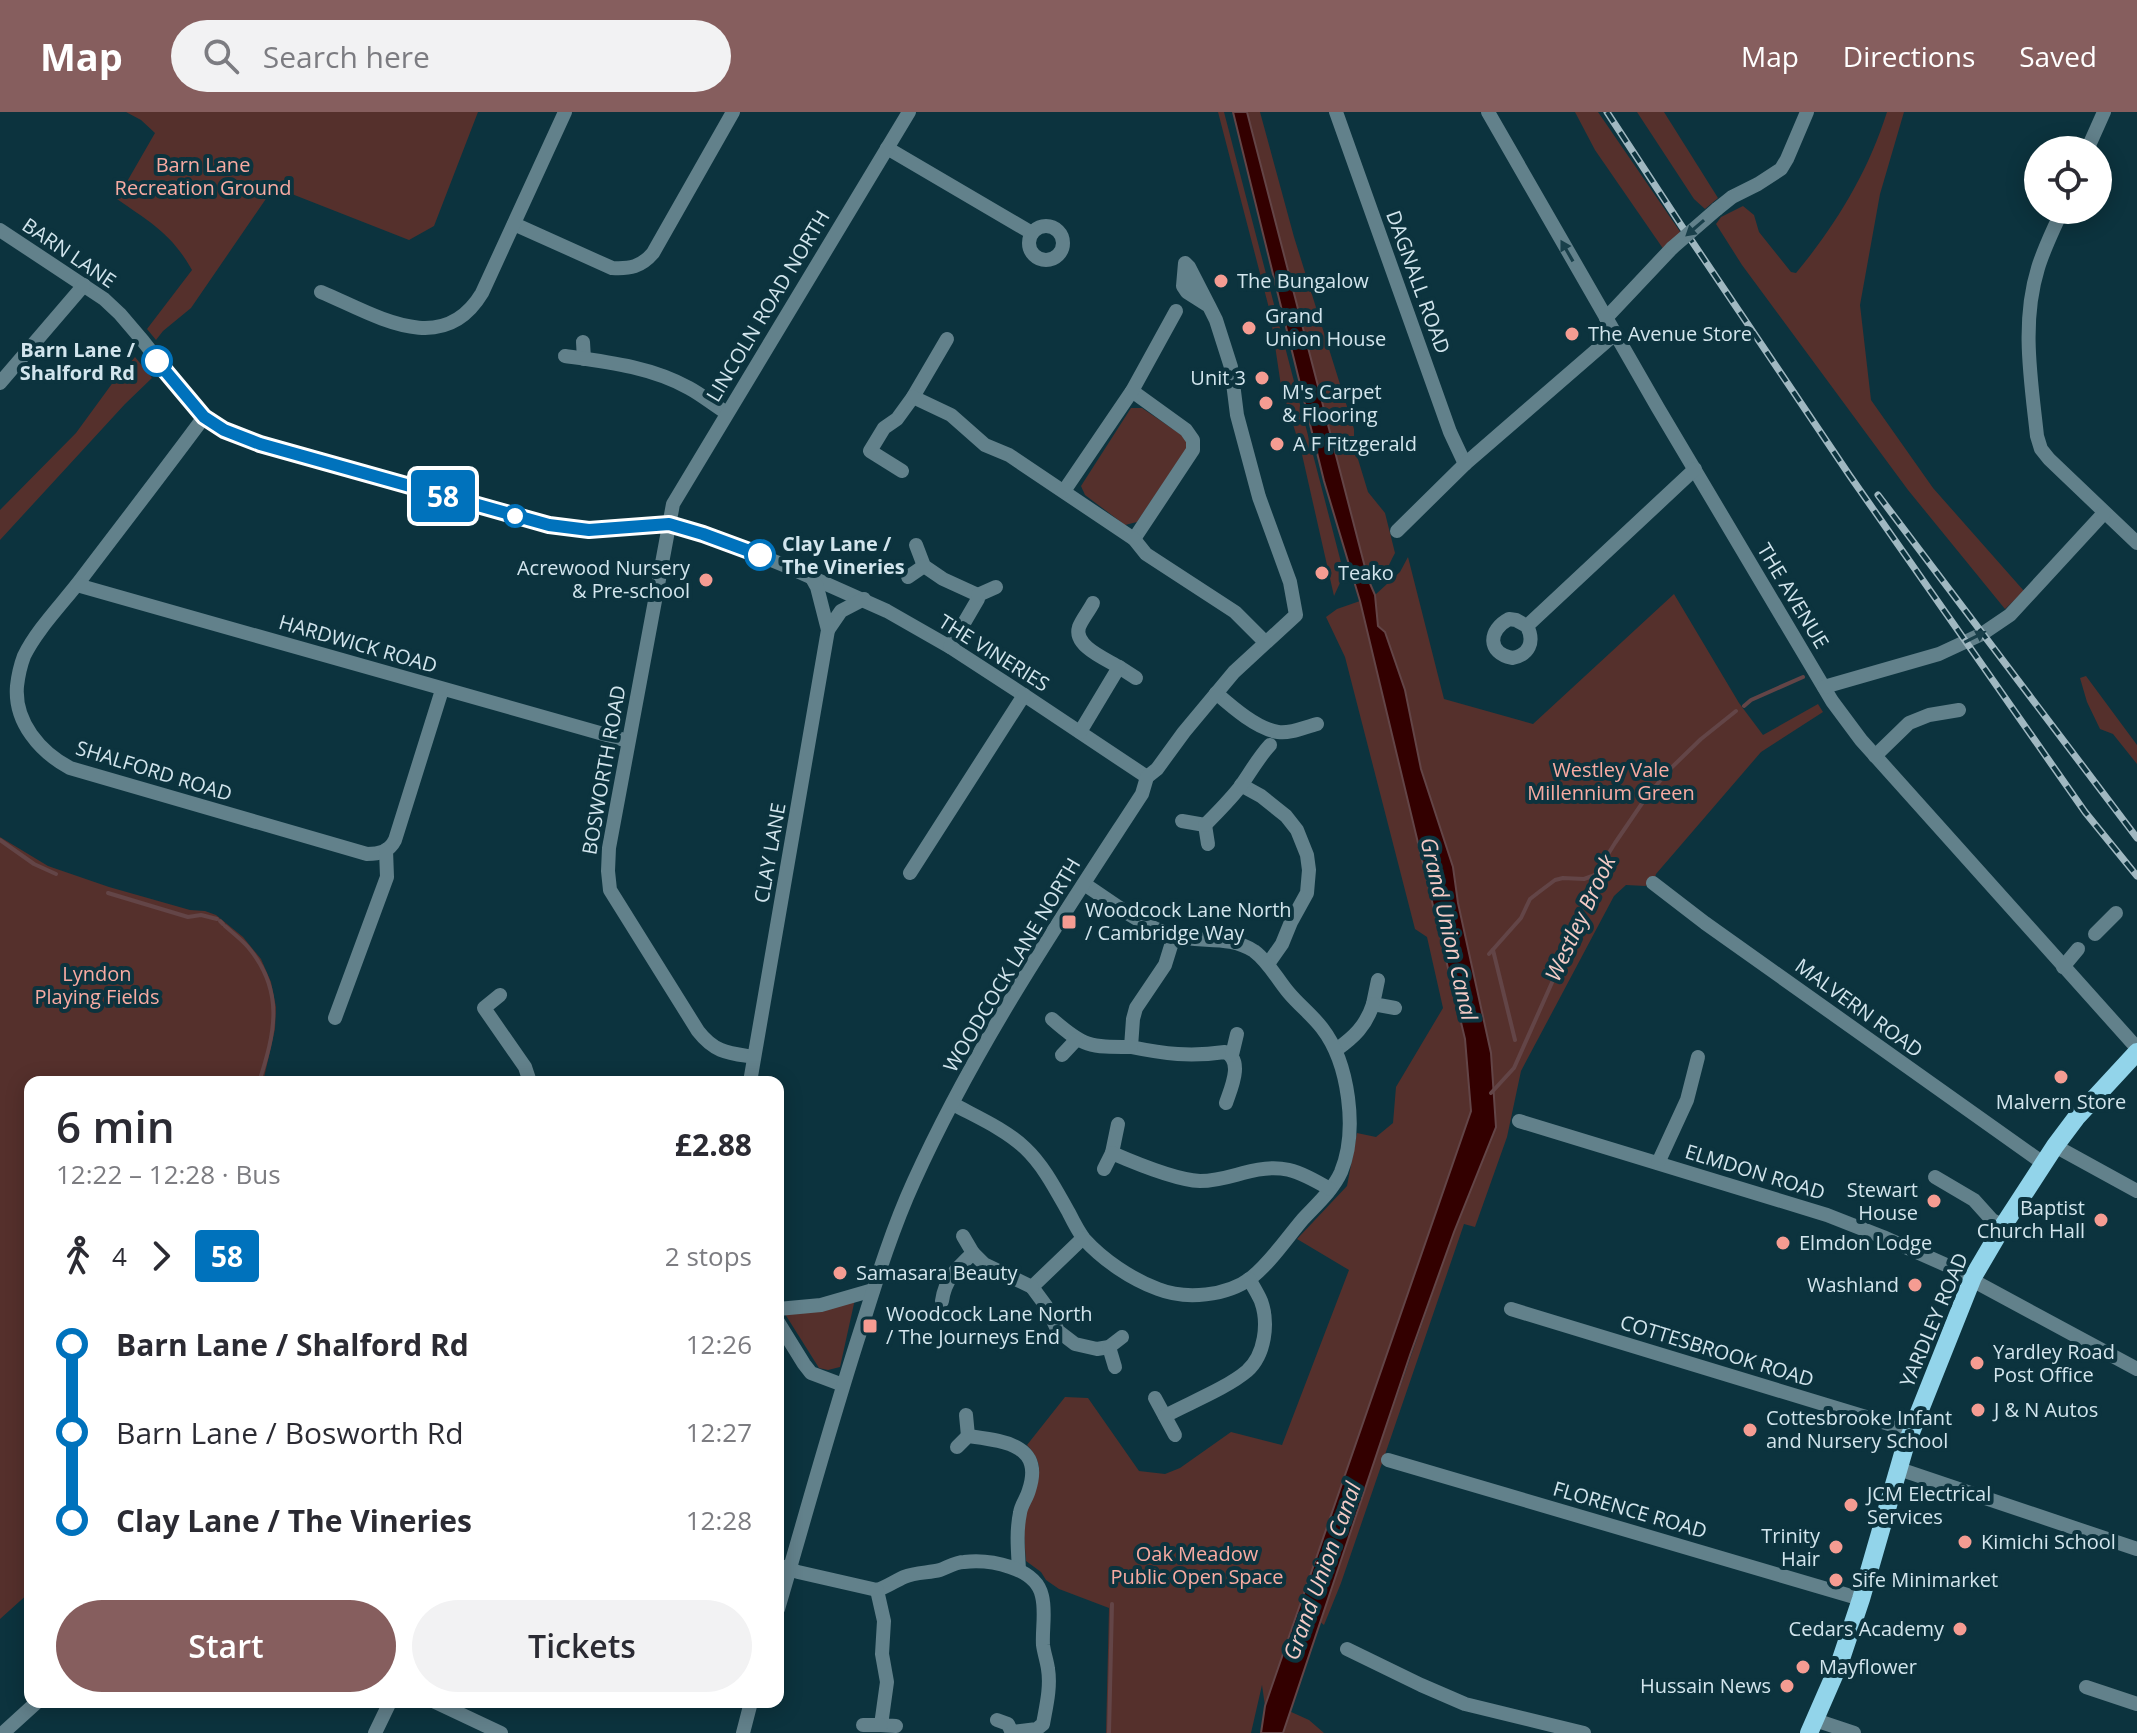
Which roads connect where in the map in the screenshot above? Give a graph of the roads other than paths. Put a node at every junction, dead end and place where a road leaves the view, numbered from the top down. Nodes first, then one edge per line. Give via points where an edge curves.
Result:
1 (565, 112) edge
2 (733, 112) edge
3 (909, 112) edge
4 (1336, 112) edge
5 (1488, 112) edge
6 (1807, 112) edge
7 (2104, 112) edge
8 (2093, 136) edge
9 (887, 148) junction
10 (514, 224) junction
11 (2056, 224) edge
12 (0, 230) edge
13 (1032, 233) dead end
14 (84, 285) junction
15 (321, 292) dead end
16 (1209, 306) dead end
17 (1176, 311) dead end
18 (1606, 318) junction
19 (1615, 334) junction
20 (947, 339) dead end
21 (583, 342) dead end
22 (565, 356) dead end
23 (584, 359) junction
24 (0, 383) edge
25 (1132, 391) junction
26 (913, 397) junction
27 (727, 413) junction
28 (204, 417) junction
29 (1465, 464) junction
30 (1695, 469) junction
31 (902, 471) dead end
32 (1064, 491) junction
33 (2104, 513) junction
34 (669, 524) junction
35 (1397, 531) dead end
36 (1134, 539) junction
37 (2137, 543) edge
38 (916, 545) dead end
39 (924, 566) junction
40 (908, 577) dead end
41 (812, 578) junction
42 (77, 585) junction
43 (996, 587) dead end
44 (978, 595) junction
45 (864, 599) junction
46 (1093, 603) dead end
47 (1527, 626) dead end
48 (828, 630) junction
49 (1265, 642) junction
50 (950, 647) junction
51 (1119, 667) junction
52 (1136, 678) dead end
53 (1824, 687) junction
54 (442, 690) junction
55 (1216, 693) junction
56 (1024, 695) junction
57 (1959, 710) dead end
58 (1317, 724) dead end
59 (1080, 732) junction
60 (628, 741) junction
61 (1270, 745) dead end
62 (1875, 756) junction
63 (1147, 777) junction
64 (1241, 785) junction
65 (1182, 821) dead end
66 (1205, 825) junction
67 (1208, 844) dead end
68 (386, 850) junction
69 (910, 873) dead end
70 (1653, 883) dead end
71 (1084, 884) junction
72 (2116, 913) dead end
73 (2095, 934) dead end
74 (1174, 936) junction
75 (2078, 949) dead end
76 (1268, 964) junction
77 (2063, 967) junction
78 (1378, 980) dead end
79 (500, 995) dead end
80 (1373, 1004) junction
81 (1395, 1008) dead end
82 (335, 1018) dead end
83 (1052, 1019) dead end
84 (1237, 1034) dead end
85 (1076, 1040) junction
86 (1131, 1047) junction
87 (1336, 1050) junction
88 (2137, 1050) edge
89 (1062, 1055) dead end
90 (1232, 1055) junction
91 (754, 1057) junction
92 (1698, 1057) dead end
93 (528, 1076) edge
94 (751, 1076) edge
95 (1226, 1103) dead end
96 (953, 1104) junction
97 (1519, 1121) dead end
98 (1118, 1124) dead end
99 (2055, 1146) junction
100 (1112, 1153) junction
101 (1658, 1163) junction
102 (2043, 1163) junction
103 (1104, 1169) dead end
104 (1935, 1177) dead end
105 (1330, 1189) junction
106 (2137, 1191) edge
107 (2003, 1226) junction
108 (963, 1236) dead end
109 (1083, 1238) junction
110 (973, 1253) junction
111 (1972, 1278) junction
112 (1249, 1279) junction
113 (1032, 1287) junction
114 (873, 1290) junction
115 (942, 1301) dead end
116 (784, 1308) edge
117 (1511, 1309) dead end
118 (784, 1331) edge
119 (1122, 1337) dead end
120 (1109, 1347) junction
121 (1115, 1367) dead end
122 (2137, 1369) edge
123 (843, 1385) junction
124 (1155, 1398) dead end
125 (966, 1415) dead end
126 (1165, 1416) junction
127 (1912, 1431) junction
128 (1175, 1435) dead end
129 (968, 1436) junction
130 (957, 1447) dead end
131 (1388, 1460) dead end
132 (1899, 1469) junction
133 (2137, 1549) edge
134 (784, 1567) edge
135 (1019, 1570) junction
136 (877, 1590) junction
137 (1861, 1599) junction
138 (1347, 1649) dead end
139 (2086, 1687) dead end
140 (2137, 1704) edge
141 (30, 1708) edge
142 (387, 1708) edge
143 (463, 1708) edge
144 (749, 1708) edge
145 (997, 1720) dead end
146 (863, 1725) dead end
147 (1812, 1727) edge
148 (1050, 1729) edge
149 (1012, 1732) edge
150 (3, 1733) edge
151 (375, 1733) edge
152 (501, 1733) edge
153 (743, 1733) edge
154 (1584, 1733) edge
155 (1854, 1733) edge

1 - 10 street
2 - 10 street via 653,253 639,266 612,268
3 - 9 street, LINCOLN ROAD NORTH
4 - 29 street, DAGNALL ROAD
18 -> 5 street, THE AVENUE
6 -> 18 street, bridge via 1781,169 1717,209
7 - 8 street
9 - 13 street
9 - 27 street, LINCOLN ROAD NORTH
10 - 15 street via 475,305 453,323 431,329 405,327
11 - 33 street via 2038,267 2029,318 2037,436 2049,459
12 - 14 street, BARN LANE
14 - 24 street
14 - 28 street, BARN LANE via 120,314
16 - 49 street, WOODCOCK LANE NORTH via 1231,367 1237,415 1296,615
17 - 25 street
18 - 19 street, THE AVENUE
19 - 29 street
19 - 30 street, THE AVENUE
20 - 26 street
21 - 23 street
22 - 23 street
23 - 27 street via 657,374
25 - 32 street
25 - 36 street via 1193,440 1193,450
26 - 31 street via 870,451
26 - 32 street via 951,415 985,445
27 - 34 street, LINCOLN ROAD NORTH via 673,504
28 - 34 street, BARN LANE via 260,444 549,525 589,530
28 - 42 street, SHALFORD ROAD
29 - 35 street
30 - 47 street
30 - 53 street, THE AVENUE
32 - 36 street
33 - 37 street
53 -> 33 street via 1939,654 1982,634 2010,615
34 - 41 street
34 - 60 street, BOSWORTH ROAD
36 - 49 street via 1146,554 1235,612
38 - 39 street
39 - 40 street
39 - 44 street
41 - 45 street, THE VINERIES
41 - 48 street, CLAY LANE
42 - 54 street, HARDWICK ROAD
42 - 68 street, SHALFORD ROAD via 24,657 17,685 28,730 53,759 83,773 367,854
43 - 44 street
44 - 50 street
45 - 48 street via 841,611
45 - 50 street, THE VINERIES
46 - 51 street via 1078,630 1079,639
48 - 91 street, CLAY LANE
49 - 55 street, WOODCOCK LANE NORTH
50 - 56 street, THE VINERIES
51 - 52 street
51 - 59 street
53 - 62 street, THE AVENUE
54 - 60 street, HARDWICK ROAD
54 - 68 street via 395,840
55 - 58 street via 1258,724 1279,732
55 - 63 street, WOODCOCK LANE NORTH
56 - 59 street, THE VINERIES
56 - 69 street
57 - 62 street via 1909,723
59 - 63 street, THE VINERIES
60 - 91 street, BOSWORTH ROAD via 609,848 610,890 708,1044
61 - 64 street
62 - 77 street, THE AVENUE
63 - 71 street, WOODCOCK LANE NORTH via 1142,794
64 - 66 street
64 - 76 street via 1286,816 1307,855 1307,893
65 - 66 street
66 - 67 street
68 - 82 street via 387,877
70 - 102 street, MALVERN ROAD
71 - 74 street
71 - 96 street, WOODCOCK LANE NORTH via 1009,1001
72 - 73 street
74 - 76 street via 1235,942
74 - 86 street via 1165,965 1136,1008
75 - 77 street
76 - 87 street
77 - 88 street, THE AVENUE
78 - 80 street
79 - 93 street via 484,1008
80 - 81 street
80 - 87 street via 1357,1035
83 - 85 street
84 - 90 street
85 - 86 street
85 - 89 street
86 - 90 street via 1168,1055
87 - 105 street via 1348,1096 1348,1137
88 - 99 main road, YARDLEY ROAD
90 - 95 street via 1233,1082
91 - 94 street, CLAY LANE
92 - 101 street via 1687,1100
96 - 109 street via 1025,1148
96 - 114 street, WOODCOCK LANE NORTH via 914,1181
97 - 101 street, ELMDON ROAD
98 - 100 street
99 - 102 main road, YARDLEY ROAD
99 - 106 street
100 - 103 street
100 - 105 street via 1197,1181 1260,1168 1289,1168
101 - 111 street, ELMDON ROAD via 1827,1215
102 - 107 main road, YARDLEY ROAD
104 - 107 street via 1974,1200
105 - 112 street
107 - 111 main road, YARDLEY ROAD
108 - 110 street
109 - 112 street via 1113,1264 1160,1290 1206,1294
109 - 113 street
110 - 113 street via 984,1264
110 - 115 street via 950,1276
111 - 122 street, ELMDON ROAD
111 - 127 main road, YARDLEY ROAD
112 - 126 street via 1264,1316 1256,1360 1226,1384
113 - 120 street via 1068,1340
114 - 116 street via 821,1305
114 - 123 street, WOODCOCK LANE NORTH
117 - 127 street, COTTESBROOK ROAD
118 - 123 street via 811,1373
119 - 120 street
120 - 121 street
123 - 134 street
124 - 126 street
125 - 129 street
126 - 128 street
127 - 132 main road, YARDLEY ROAD
129 - 130 street
129 - 135 street via 1012,1445 1032,1461 1030,1489 1020,1511
131 - 137 street, FLORENCE ROAD
132 - 133 street
132 - 137 main road, YARDLEY ROAD
134 - 136 street
135 - 136 street via 962,1561 902,1577
135 - 148 street via 1039,1586 1043,1597
136 - 146 street via 884,1621 889,1726
137 - 147 main road, YARDLEY ROAD
138 - 154 street via 1465,1704
139 - 140 street
141 - 150 street
142 - 151 street
143 - 152 street
144 - 153 street
145 - 149 street
147 - 155 street
148 - 149 street

